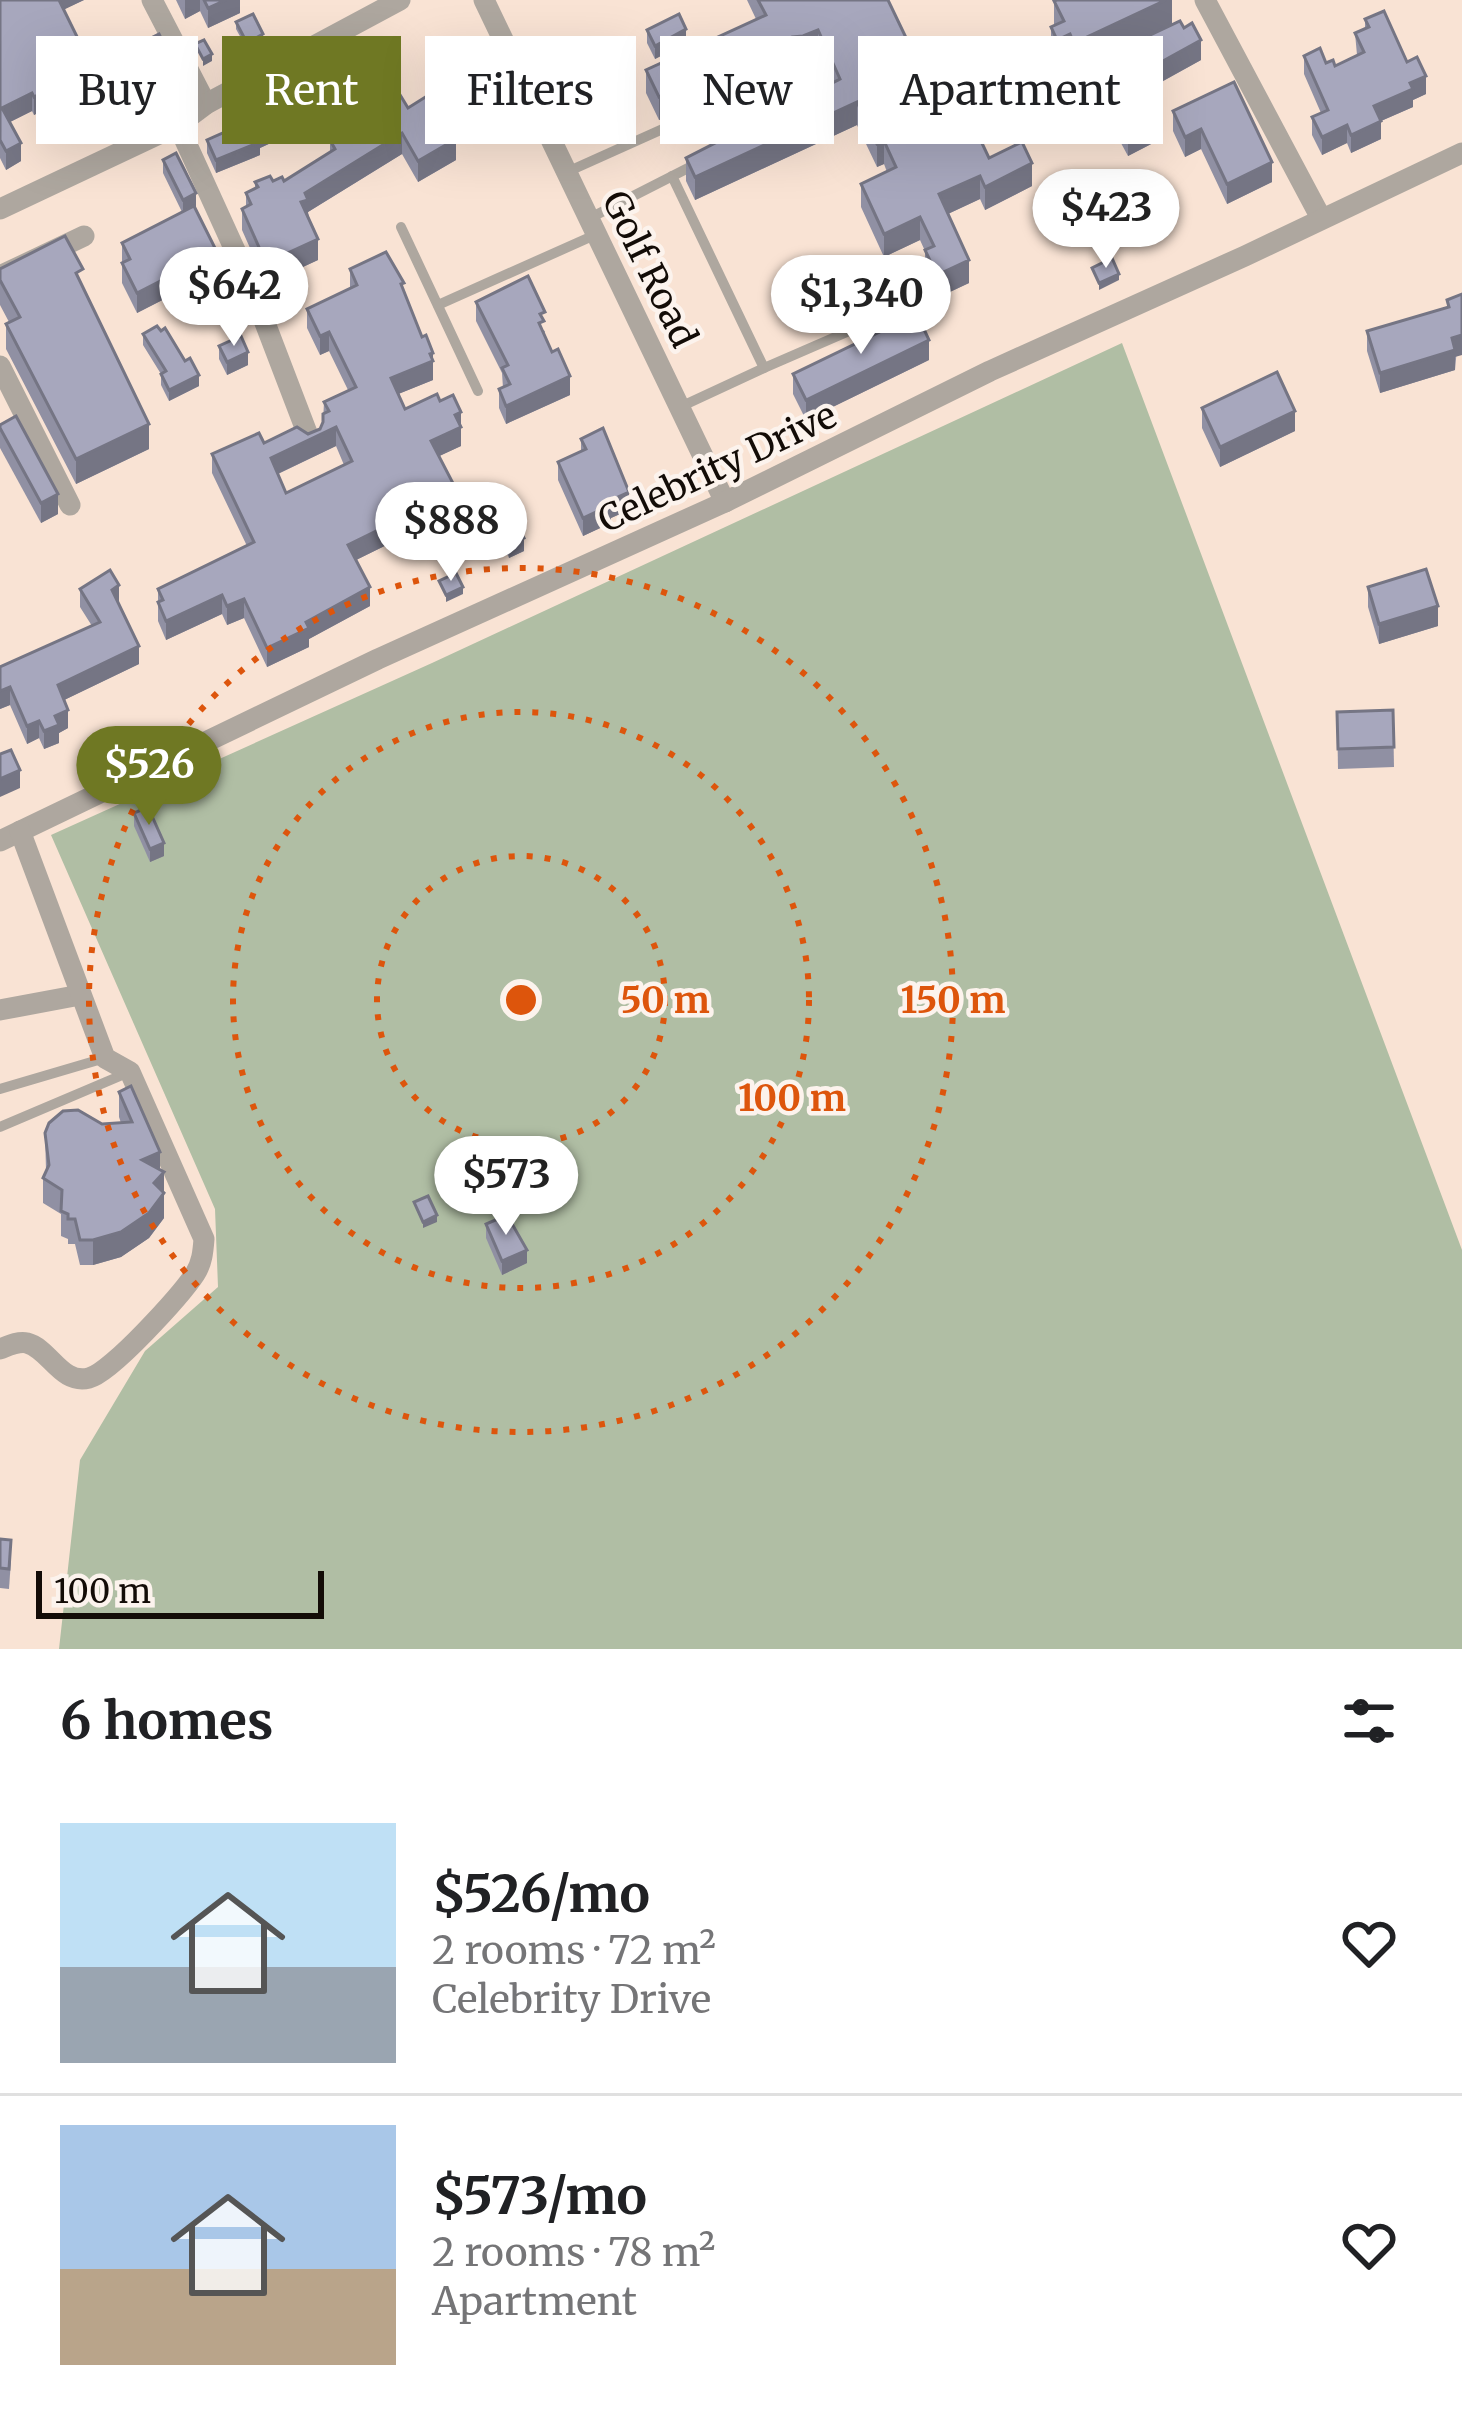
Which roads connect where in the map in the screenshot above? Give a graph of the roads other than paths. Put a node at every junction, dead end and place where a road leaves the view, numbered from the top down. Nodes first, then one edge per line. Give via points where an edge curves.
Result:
1 (152, 0) edge
2 (400, 0) edge
3 (484, 0) edge
4 (1204, 13) edge
5 (206, 104) junction
6 (198, 110) edge
7 (660, 130) edge
8 (137, 144) edge
9 (187, 144) edge
10 (1462, 153) edge
11 (713, 156) edge
12 (567, 172) junction
13 (672, 176) junction
14 (0, 208) edge
15 (1321, 218) junction
16 (593, 226) junction
17 (401, 227) dead end
18 (84, 236) dead end
19 (0, 276) edge
20 (916, 302) dead end
21 (438, 305) junction
22 (0, 365) edge
23 (764, 368) junction
24 (478, 391) dead end
25 (680, 407) junction
26 (309, 438) edge
27 (725, 502) junction
28 (70, 505) dead end
29 (10, 836) edge
30 (80, 995) junction
31 (0, 1010) edge
32 (105, 1058) junction
33 (130, 1072) junction
34 (0, 1089) edge
35 (0, 1127) edge
36 (0, 1349) edge

1 - 5 street
2 - 5 street
3 - 12 street, Golf Road
4 - 15 street
5 - 6 street
7 - 12 lane
8 - 14 street
9 - 26 street
10 - 15 street, Celebrity Drive
11 - 13 lane
12 - 16 street, Golf Road
13 - 16 lane
13 - 23 lane
15 - 27 street, Celebrity Drive
16 - 21 lane
16 - 25 street, Golf Road
17 - 21 lane
18 - 19 street
20 - 23 lane
21 - 24 lane
22 - 28 street
23 - 25 lane
25 - 27 street, Golf Road
27 - 29 street, Celebrity Drive
29 - 30 street
30 - 31 street
30 - 32 street
32 - 33 street
32 - 34 lane
33 - 35 lane
33 - 36 street via 204,1239 196,1273 92,1378 74,1378 29,1343

